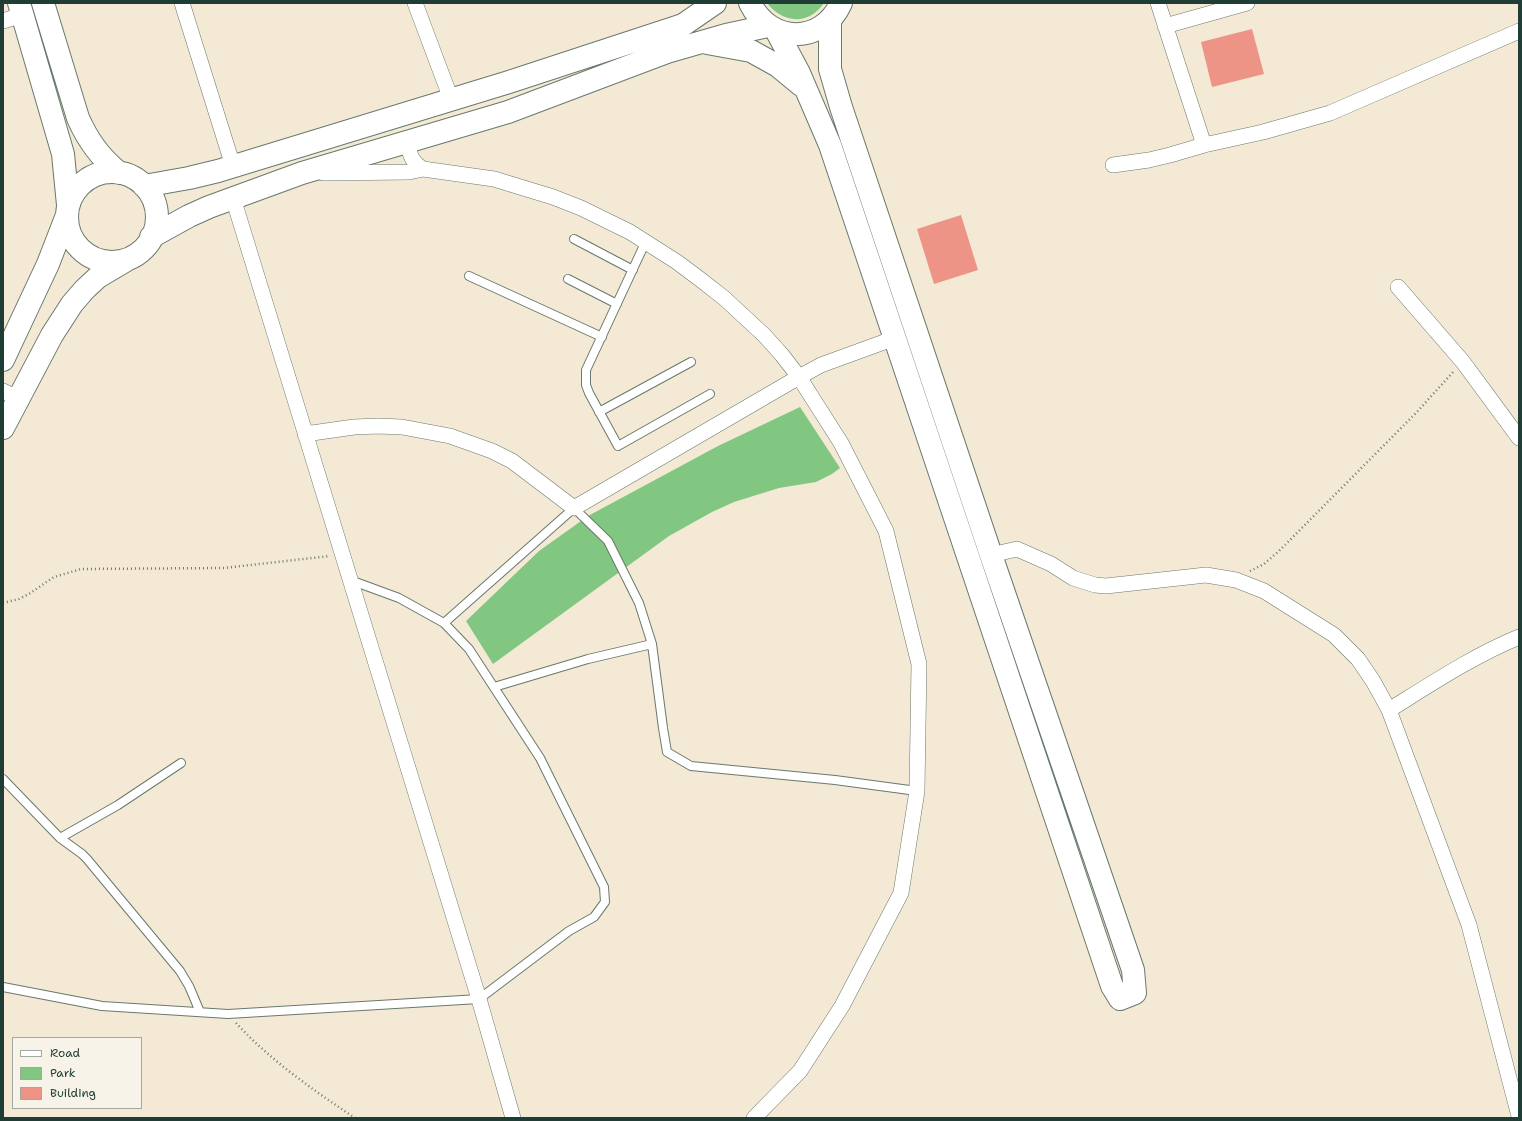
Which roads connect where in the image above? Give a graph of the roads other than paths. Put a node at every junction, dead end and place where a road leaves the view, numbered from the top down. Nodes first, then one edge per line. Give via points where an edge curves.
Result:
1 (43, 3) edge
2 (182, 3) edge
3 (415, 3) edge
4 (715, 3) edge
5 (750, 3) edge
6 (1158, 3) edge
7 (1246, 3) edge
8 (839, 9) edge
9 (15, 13) edge
10 (1165, 26) junction
11 (772, 28) junction
12 (1519, 31) edge
13 (700, 42) junction
14 (806, 89) junction
15 (451, 99) junction
16 (409, 141) junction
17 (1204, 144) junction
18 (1113, 165) dead end
19 (233, 166) junction
20 (422, 169) junction
21 (119, 173) junction
22 (302, 173) junction
23 (144, 186) junction
24 (233, 198) junction
25 (68, 210) junction
26 (151, 238) junction
27 (574, 239) dead end
28 (646, 241) junction
29 (132, 257) junction
30 (633, 270) junction
31 (469, 276) dead end
32 (568, 279) dead end
33 (1398, 287) dead end
34 (617, 304) junction
35 (602, 337) junction
36 (894, 338) junction
37 (3, 360) edge
38 (691, 362) dead end
39 (799, 377) junction
40 (710, 394) dead end
41 (10, 395) edge
42 (599, 412) junction
43 (3, 428) edge
44 (306, 434) junction
45 (1519, 438) edge
46 (574, 508) junction
47 (990, 555) junction
48 (350, 580) junction
49 (444, 623) junction
50 (1519, 637) edge
51 (652, 644) junction
52 (494, 686) junction
53 (1389, 710) junction
54 (181, 764) dead end
55 (3, 779) edge
56 (917, 791) junction
57 (60, 838) junction
58 (3, 987) edge
59 (479, 999) junction
60 (200, 1012) junction
61 (1519, 1116) edge
62 (513, 1118) edge
63 (754, 1118) edge

1 - 21 street via 78,118 98,154
2 - 19 street
3 - 15 street
4 - 15 street via 682,25
5 - 11 street via 760,19
6 - 10 street
7 - 10 street
8 - 11 street via 819,28 806,33 793,34
8 - 47 street via 830,69
9 - 25 street via 63,154
10 - 17 street
11 - 13 street
11 - 14 street
12 - 17 street via 1330,113 1262,132
13 - 14 street via 751,51 778,66
13 - 16 street via 508,112
14 - 36 street via 830,145
15 - 19 street
16 - 20 street via 412,159
16 - 22 street
17 - 18 street via 1156,159
19 - 23 street via 189,178
20 - 22 street via 409,172
20 - 28 street via 494,179 523,187 581,208
21 - 23 street via 128,175
21 - 25 street via 100,174 84,182 74,193
22 - 24 street
23 - 26 street via 154,201 156,210
24 - 26 street via 189,216
24 - 44 street
25 - 29 street via 67,224 80,249 95,259 104,261
25 - 37 street via 48,264
26 - 29 street via 140,252
27 - 30 lane
28 - 30 lane
28 - 39 street via 724,298 764,335
29 - 41 street via 98,277 85,289
30 - 34 lane
31 - 35 lane
32 - 34 lane
33 - 45 street via 1463,362
34 - 35 lane
35 - 42 lane via 586,370 588,393
36 - 39 street
36 - 47 street via 1112,986 1120,999 1134,994 1133,970
38 - 42 lane
39 - 46 street
39 - 56 street via 841,443 886,531 919,664
40 - 42 lane via 618,446
41 - 43 street
44 - 46 street via 354,426 378,426 402,427 450,436 512,461
44 - 48 street
46 - 49 lane
46 - 51 lane via 608,541 639,603
47 - 53 street via 1017,549 1052,564 1073,578 1106,586 1206,576 1236,580 1264,591 1334,635 1366,670
48 - 49 lane via 399,598
48 - 59 street
49 - 52 lane via 469,649
50 - 53 street via 1475,658
51 - 52 lane
51 - 56 lane via 668,752 690,766
52 - 59 lane via 540,758 604,887 605,902 594,918 569,931
53 - 61 street via 1469,925
54 - 57 lane via 118,805
55 - 57 lane
56 - 63 street via 902,893 842,1006 800,1071
57 - 60 lane via 87,859 180,971
58 - 60 lane via 102,1006
59 - 60 lane via 228,1014
59 - 62 street

